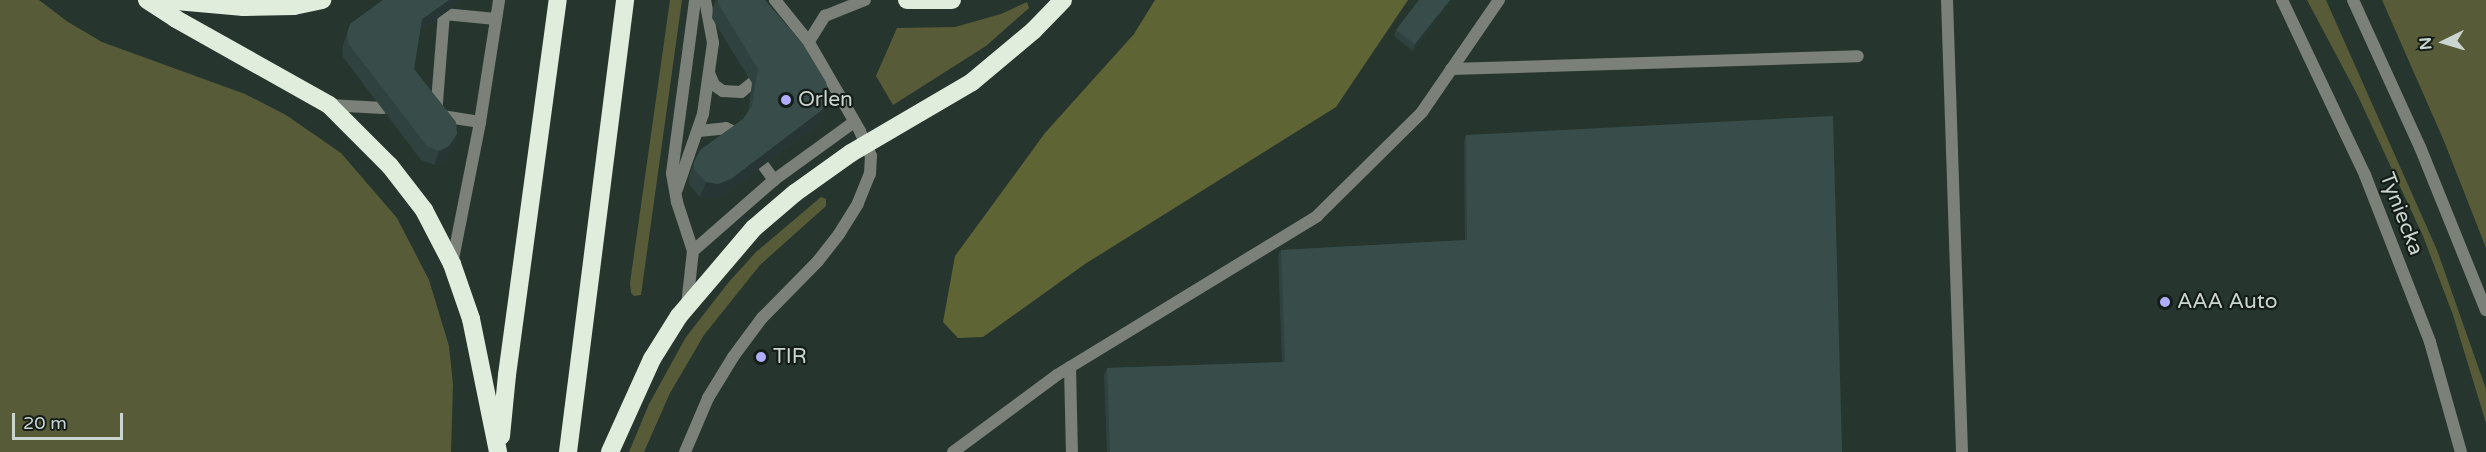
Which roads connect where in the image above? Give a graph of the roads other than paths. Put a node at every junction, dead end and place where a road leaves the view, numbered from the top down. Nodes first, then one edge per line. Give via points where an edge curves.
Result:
1 (147, 0) edge
2 (165, 0) edge
3 (322, 0) edge
4 (499, 0) edge
5 (558, 0) edge
6 (625, 0) edge
7 (695, 0) edge
8 (705, 0) edge
9 (775, 0) edge
10 (865, 0) edge
11 (907, 0) edge
12 (952, 0) edge
13 (1064, 0) edge
14 (1499, 0) edge
15 (1947, 0) edge
16 (2282, 0) edge
17 (2353, 0) edge
18 (496, 19) junction
19 (808, 40) junction
20 (1858, 56) dead end
21 (797, 59) edge
22 (1451, 69) junction
23 (709, 72) junction
24 (752, 83) edge
25 (329, 105) junction
26 (383, 108) edge
27 (480, 122) junction
28 (854, 122) junction
29 (699, 131) junction
30 (738, 134) edge
31 (867, 144) junction
32 (763, 165) edge
33 (774, 180) junction
34 (677, 202) junction
35 (693, 251) junction
36 (452, 264) junction
37 (687, 306) junction
38 (2486, 310) edge
39 (1070, 367) junction
40 (499, 452) edge
41 (568, 452) edge
42 (610, 452) edge
43 (685, 452) edge
44 (953, 452) edge
45 (1072, 452) edge
46 (1962, 452) edge
47 (2461, 452) edge

1 - 25 highway
2 - 3 highway via 294,6
4 - 18 street
5 - 40 highway
6 - 41 highway
7 - 34 street via 673,153
8 - 23 street via 713,43
9 - 19 street
10 - 19 street via 825,15
11 - 12 highway
13 - 31 highway via 972,82
14 - 22 street
15 - 46 street
16 - 47 street, Tyniecka via 2365,175 2430,342
17 - 38 street, Tyniecka via 2420,147
18 - 27 street
18 - 27 street via 444,14 436,115
19 - 21 street
19 - 28 street
20 - 22 street
22 - 39 street via 1422,112 1317,216
23 - 24 street via 714,85 723,91 741,92
23 - 29 street
25 - 26 street
25 - 36 highway via 390,166 424,210
27 - 36 street
28 - 31 street
28 - 33 street
29 - 30 street via 726,128
29 - 34 street via 679,177
31 - 37 highway via 770,215
31 - 43 street via 870,174 845,225 818,261 776,301 747,337 708,398
32 - 33 street
33 - 35 street
34 - 35 street
35 - 37 street
36 - 40 highway via 471,319
37 - 42 highway via 652,359
39 - 44 street
39 - 45 street

